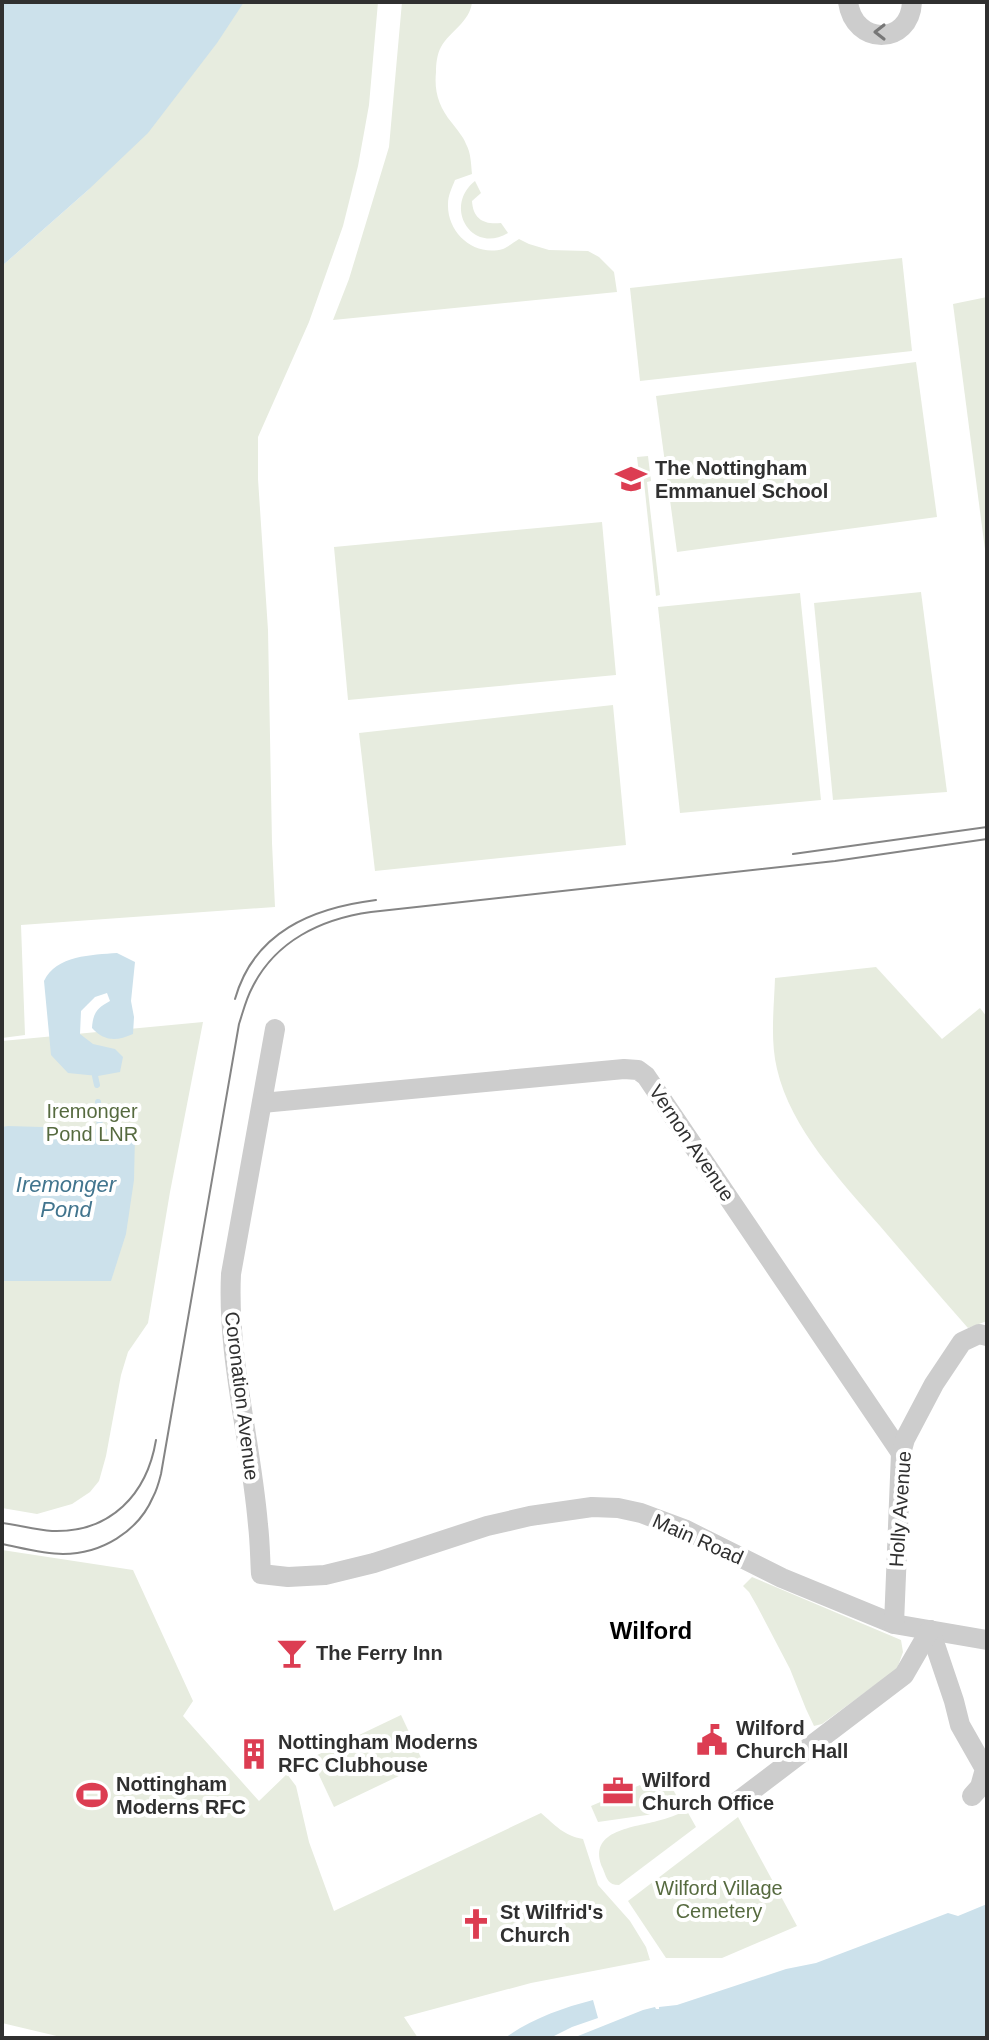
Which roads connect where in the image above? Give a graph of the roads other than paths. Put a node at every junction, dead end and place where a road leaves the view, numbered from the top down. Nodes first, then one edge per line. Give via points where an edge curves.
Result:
1 (848, 2) edge
2 (912, 2) edge
3 (275, 1029) dead end
4 (262, 1103) junction
5 (987, 1336) edge
6 (901, 1453) junction
7 (261, 1574) joint
8 (894, 1624) junction
9 (930, 1630) junction
10 (987, 1640) edge
11 (972, 1796) dead end
12 (737, 1802) dead end

2 -> 1 street via 902,26 876,35 855,23
3 - 4 street, Coronation Avenue
4 - 6 street, Vernon Avenue via 638,1070
4 - 7 street, Coronation Avenue via 230,1297
5 - 6 street, Holly Avenue via 962,1342 934,1384
6 - 8 street, Holly Avenue
7 - 8 street, Main Road via 325,1575 530,1516 618,1508 684,1529 782,1578
8 - 9 street, Main Road
9 - 10 street, Main Road
9 - 11 street via 960,1725 985,1769
9 - 12 street via 904,1675

